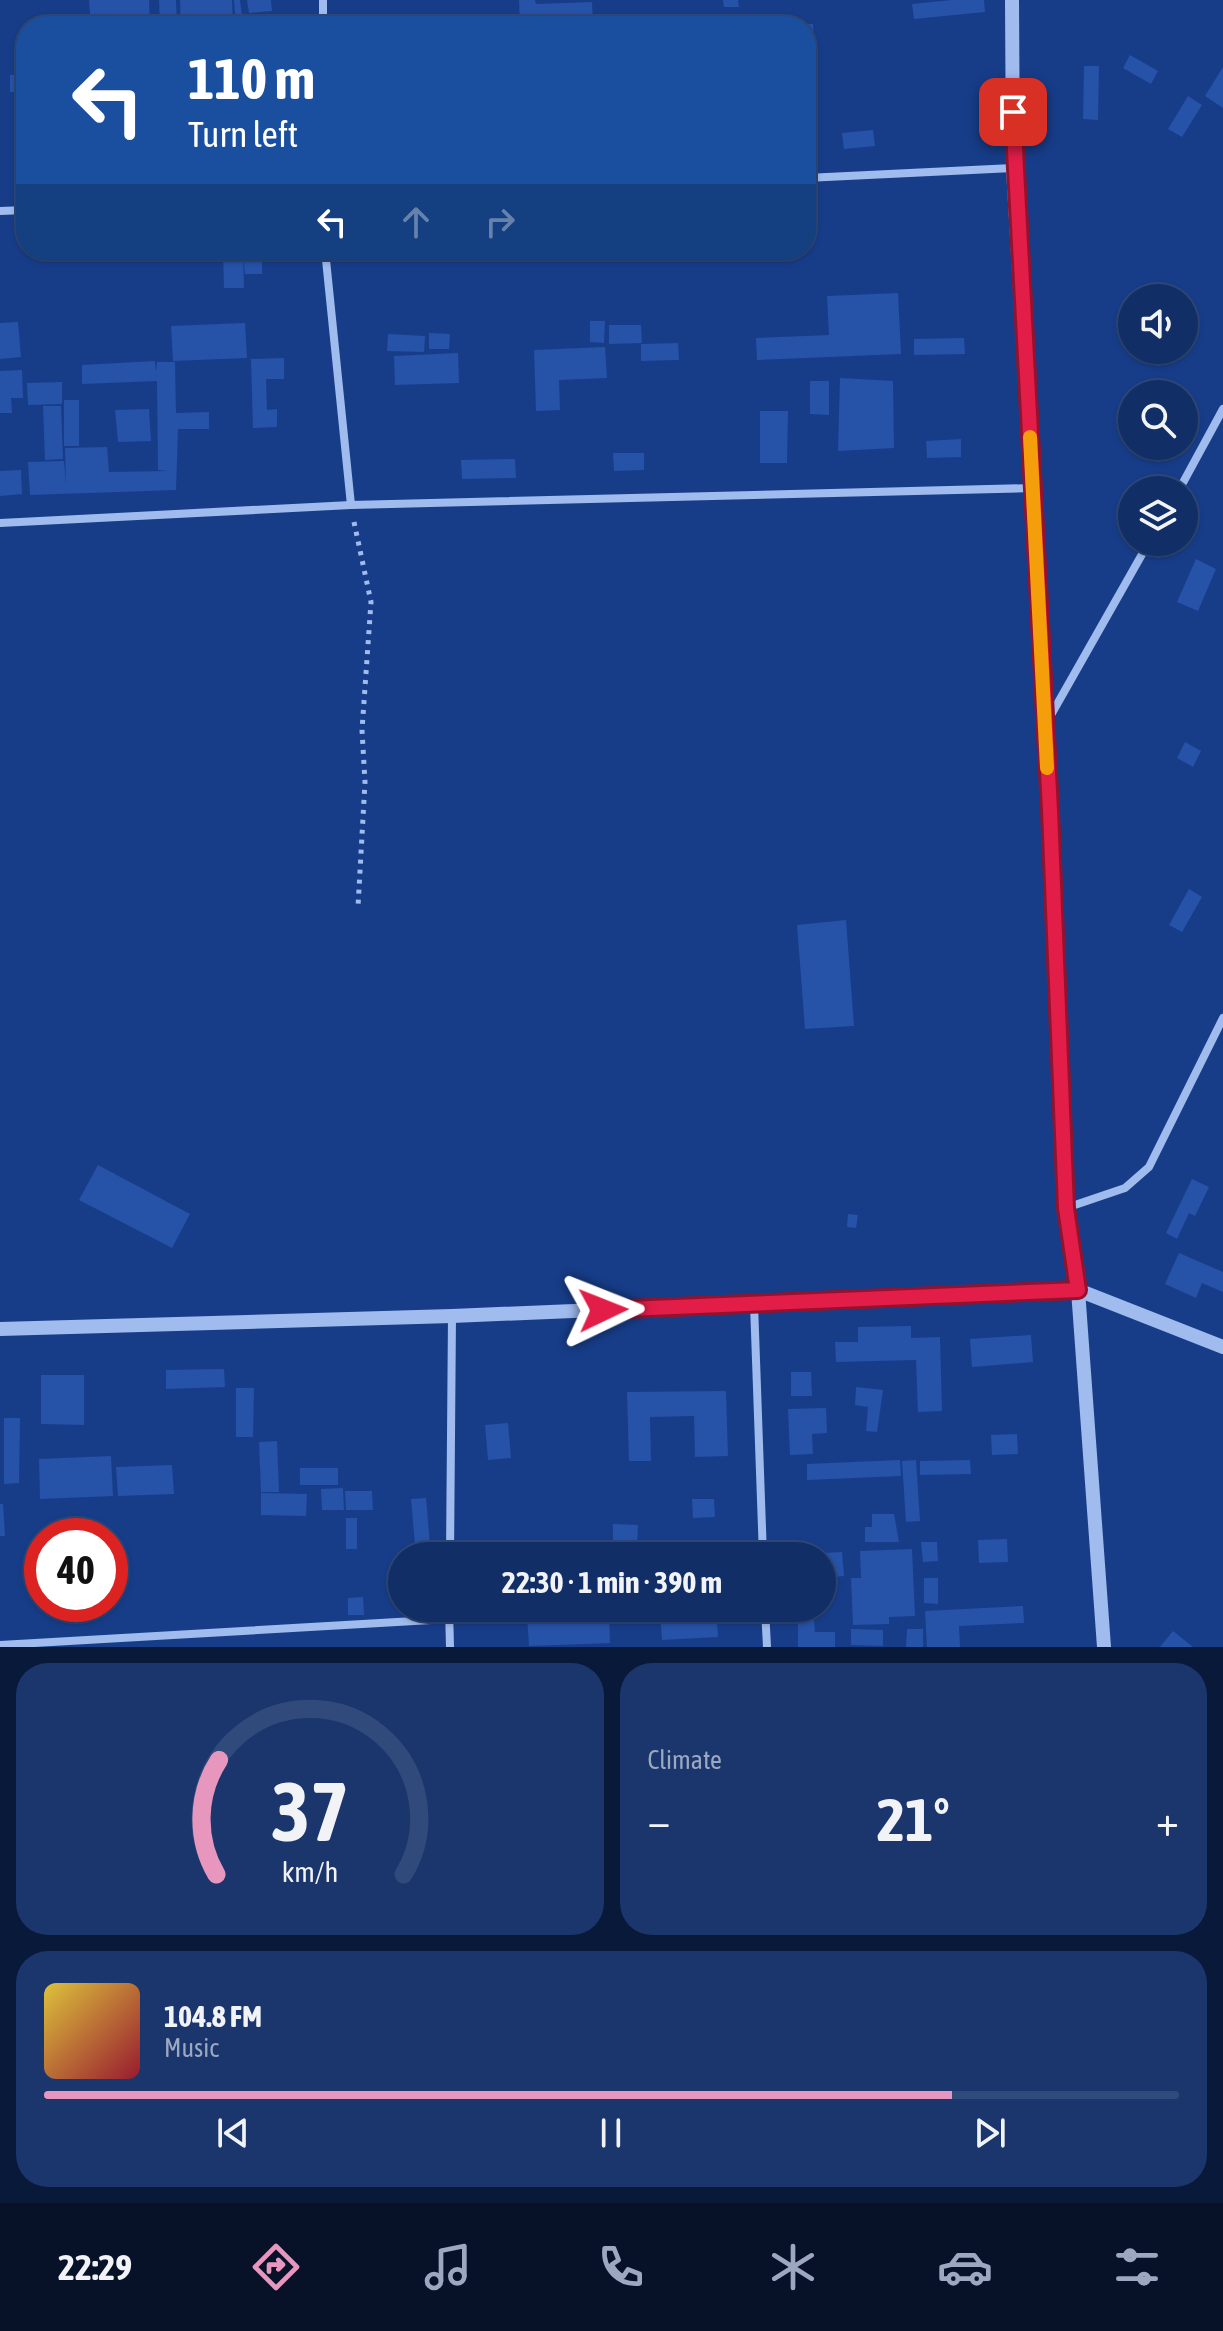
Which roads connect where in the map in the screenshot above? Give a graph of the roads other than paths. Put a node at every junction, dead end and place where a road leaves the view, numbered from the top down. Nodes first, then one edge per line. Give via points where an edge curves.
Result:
1 (1012, 0) edge
2 (1013, 168) junction
3 (816, 178) edge
4 (326, 260) edge
5 (1223, 409) edge
6 (1187, 476) edge
7 (1033, 488) junction
8 (351, 505) junction
9 (0, 523) edge
10 (1141, 556) edge
11 (1045, 724) junction
12 (1223, 1018) edge
13 (1066, 1208) junction
14 (1078, 1290) junction
15 (754, 1304) junction
16 (452, 1316) junction
17 (0, 1329) edge
18 (1223, 1347) edge
19 (450, 1542) edge
20 (762, 1542) edge
21 (397, 1622) edge
22 (449, 1622) edge
23 (766, 1622) edge
24 (0, 1645) edge
25 (450, 1647) edge
26 (767, 1647) edge
27 (1104, 1647) edge

1 - 2 street
2 - 3 street
2 - 7 street
4 - 8 street
5 - 6 street
7 - 8 street
7 - 11 street
8 - 9 street
10 - 11 street
11 - 13 street
12 - 13 street via 1149,1167 1125,1188
13 - 14 street
14 - 15 street
14 - 18 street
14 - 27 street
15 - 16 street
15 - 20 street
16 - 17 street
16 - 19 street
21 - 24 street
22 - 25 street
23 - 26 street

